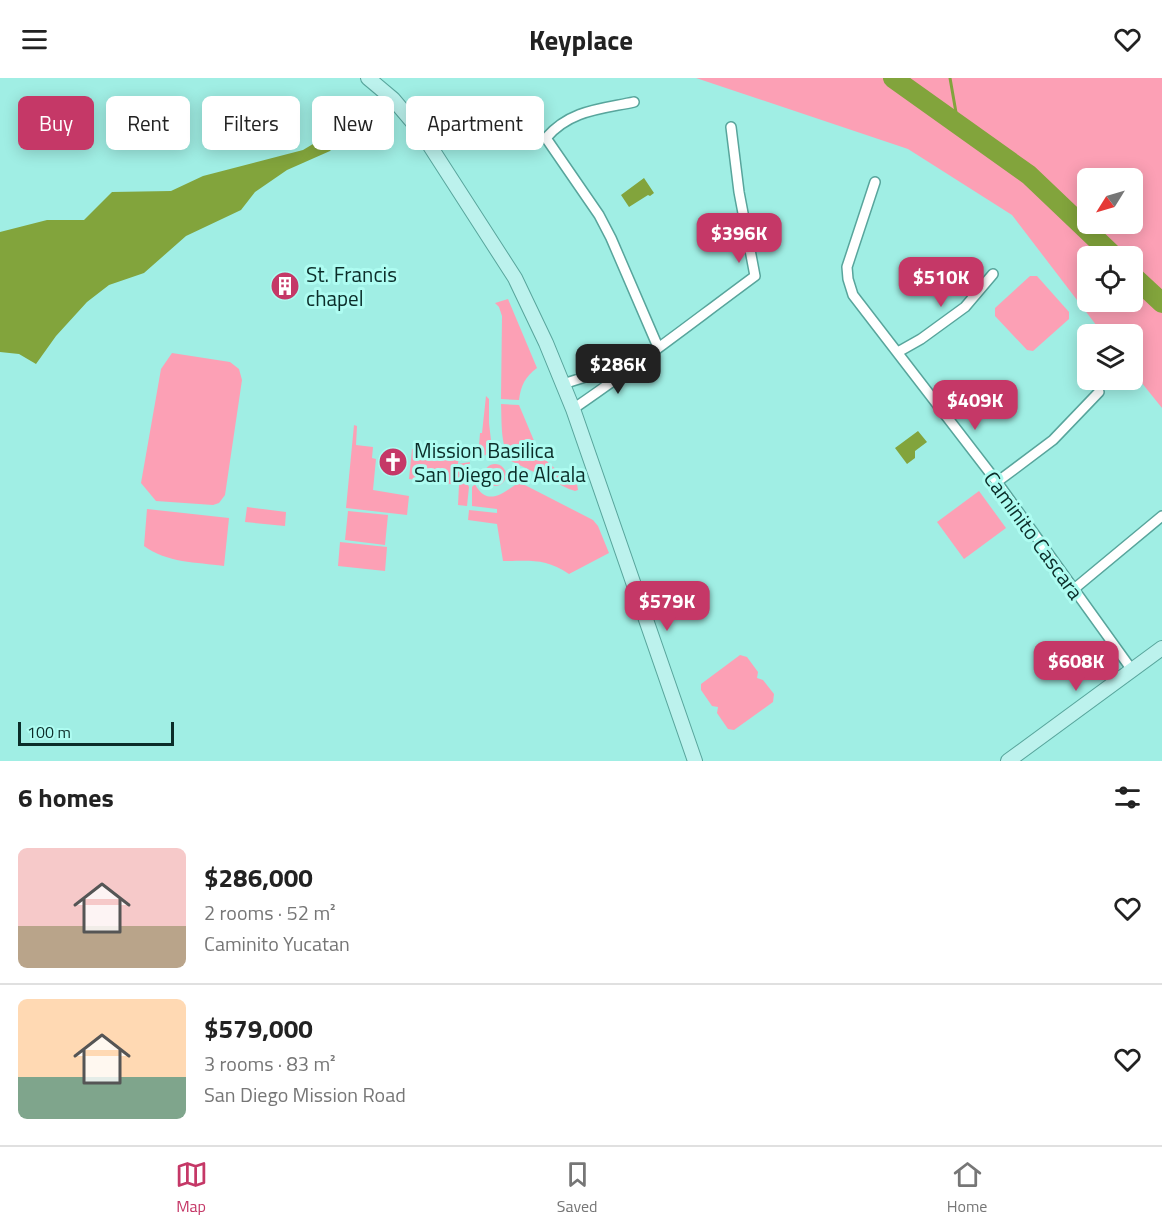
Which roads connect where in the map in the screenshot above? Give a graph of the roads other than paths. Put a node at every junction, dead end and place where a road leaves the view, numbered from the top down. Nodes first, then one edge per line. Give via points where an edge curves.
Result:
1 (368, 78) edge
2 (634, 102) dead end
3 (731, 127) dead end
4 (875, 182) dead end
5 (993, 274) dead end
6 (658, 347) junction
7 (898, 352) junction
8 (644, 358) junction
9 (563, 384) junction
10 (1099, 392) dead end
11 (573, 409) junction
12 (997, 482) junction
13 (1162, 516) edge
14 (1074, 589) junction
15 (1162, 648) edge
16 (1132, 670) junction
17 (695, 761) edge
18 (1008, 761) edge

1 - 9 main road via 393,99 421,132 514,278
2 - 6 street via 579,113 546,138 603,222
3 - 6 street via 755,276
4 - 7 street, Caminito Cascara via 847,267 848,279 853,295
5 - 7 street via 965,307
6 - 8 street
7 - 12 street, Caminito Cascara
8 - 9 street
8 - 11 street
9 - 11 main road
10 - 12 street via 1053,440
11 - 17 main road
12 - 14 street, Caminito Cascara
13 - 14 street
14 - 16 street, Caminito Cascara
15 - 16 main road
16 - 18 main road

